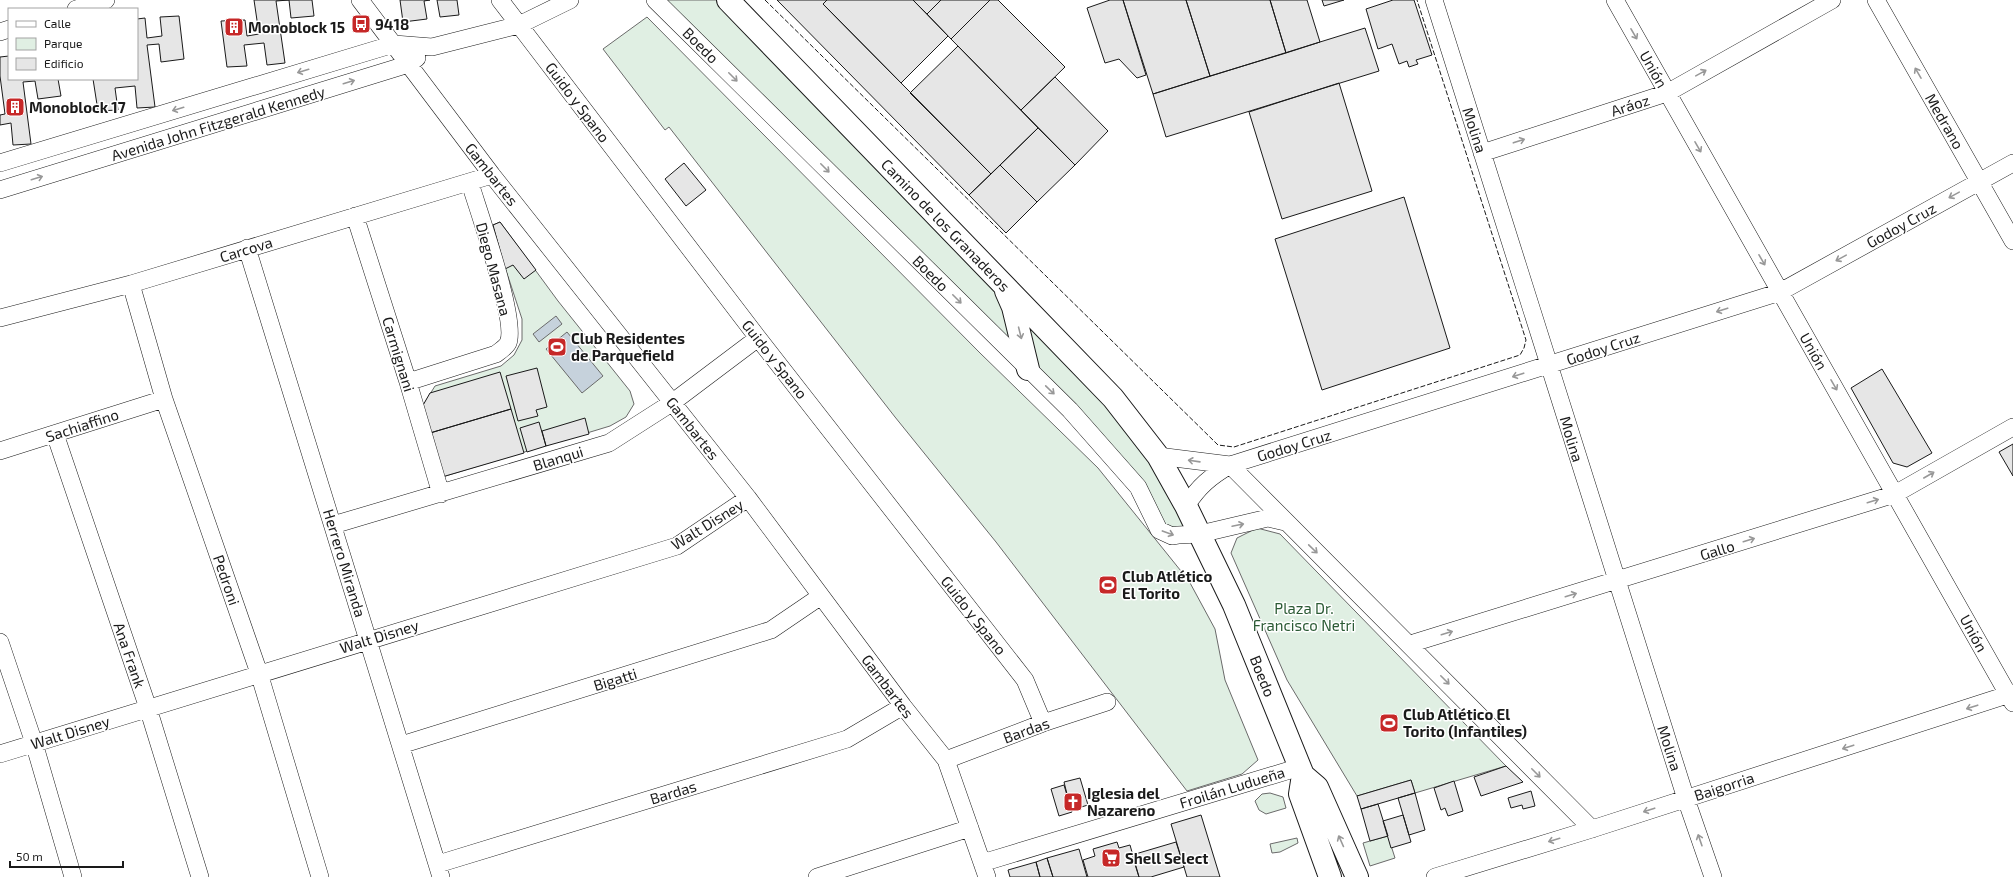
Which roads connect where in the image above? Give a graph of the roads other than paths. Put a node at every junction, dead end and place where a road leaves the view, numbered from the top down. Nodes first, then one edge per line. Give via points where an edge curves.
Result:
1 (106, 0) edge
2 (360, 0) edge
3 (500, 0) edge
4 (570, 0) edge
5 (655, 0) edge
6 (728, 0) edge
7 (1434, 0) edge
8 (1615, 0) edge
9 (1832, 0) edge
10 (1876, 0) edge
11 (79, 8) edge
12 (519, 25) junction
13 (394, 44) junction
14 (432, 47) junction
15 (409, 64) junction
16 (1667, 93) junction
17 (1482, 153) junction
18 (0, 163) edge
19 (2013, 163) edge
20 (492, 175) junction
21 (1979, 181) junction
22 (470, 183) junction
23 (0, 190) edge
24 (355, 216) junction
25 (2013, 241) edge
26 (247, 248) junction
27 (1002, 283) junction
28 (131, 284) junction
29 (1780, 292) junction
30 (0, 318) edge
31 (758, 338) junction
32 (1549, 365) junction
33 (1028, 369) junction
34 (408, 382) junction
35 (164, 398) junction
36 (673, 402) junction
37 (2013, 428) edge
38 (55, 434) junction
39 (0, 451) edge
40 (1158, 456) junction
41 (1230, 465) junction
42 (441, 494) junction
43 (1896, 494) junction
44 (748, 498) junction
45 (1186, 506) junction
46 (1285, 522) junction
47 (333, 525) junction
48 (1200, 534) junction
49 (1617, 581) junction
50 (821, 596) junction
51 (368, 639) junction
52 (0, 642) edge
53 (1410, 644) junction
54 (259, 673) junction
55 (2012, 697) edge
56 (1107, 702) dead end
57 (903, 706) junction
58 (148, 708) junction
59 (1043, 723) junction
60 (34, 744) junction
61 (401, 745) junction
62 (0, 754) edge
63 (946, 760) junction
64 (1301, 771) junction
65 (1686, 799) junction
66 (970, 828) junction
67 (1592, 829) junction
68 (984, 870) edge
69 (439, 871) edge
70 (73, 877) edge
71 (200, 877) edge
72 (320, 877) edge
73 (817, 877) edge
74 (1330, 877) edge
75 (1356, 877) edge
76 (1435, 877) edge
77 (1713, 877) edge

1 - 11 street
2 - 13 street, Gambartes
3 - 12 street, Guido y Spano
4 - 12 street, Avenida John Fitzgerald Kennedy
5 -> 33 street, Boedo
6 - 27 main road, Camino de los Granaderos
7 - 17 street, Molina
8 -> 16 street, Unión
16 -> 9 street, Aráoz
21 -> 10 street, Medrano
12 - 14 street, Avenida John Fitzgerald Kennedy
12 - 31 street, Guido y Spano
13 - 14 street, Avenida John Fitzgerald Kennedy
13 - 15 street, Gambartes
13 -> 18 street, Avenida John Fitzgerald Kennedy
14 - 15 street, Avenida John Fitzgerald Kennedy
15 - 20 street, Gambartes
23 -> 15 street, Avenida John Fitzgerald Kennedy
17 -> 16 street, Aráoz
16 -> 29 street, Unión
17 - 32 street, Molina
19 - 21 street, Godoy Cruz
20 - 22 street, Carcova
20 - 36 street, Gambartes
21 - 25 street, Medrano
21 -> 29 street, Godoy Cruz
22 - 24 street, Carcova
22 - 34 street, Diego Masana via 506,305 510,329 508,343 496,354
24 - 26 street, Carcova
24 - 34 street, Carmignani
26 - 28 street, Carcova
26 - 47 street, Herrero Miranda
27 -> 33 main road via 1013,307
27 - 40 main road, Camino de los Granaderos via 1113,398
28 - 30 street, Carcova
28 - 35 street, Pedroni
29 -> 32 street, Godoy Cruz
29 -> 43 street, Unión
31 - 36 street, Blanqui
31 - 59 street, Guido y Spano via 1025,680
32 -> 41 street, Godoy Cruz
32 - 49 street, Molina
33 -> 48 street, Boedo via 1070,410 1138,487 1159,530 1172,536
34 - 42 street, Carmignani
35 - 38 street, Sachiaffino
35 - 54 street, Pedroni
36 - 42 street, Blanqui via 609,443
36 - 44 street, Gambartes
43 -> 37 street, Gallo
38 - 39 street, Sachiaffino
38 - 58 street, Ana Frank
41 -> 40 street
40 - 45 main road, Camino de los Granaderos
41 - 45 street, Godoy Cruz via 1197,488
41 - 46 street
42 - 47 street, Blanqui
49 -> 43 street, Gallo
43 - 55 street, Unión
44 - 50 street, Gambartes
44 - 51 street, Walt Disney via 677,546
45 - 48 main road, Boedo
48 -> 46 street, Boedo via 1268,518
46 -> 53 street
47 - 51 street, Herrero Miranda
48 - 64 main road, Boedo via 1234,605
53 -> 49 street, Gallo
49 - 65 street, Molina
50 - 57 street, Gambartes
50 - 61 street, Bigatti via 771,630
51 - 54 street, Walt Disney
51 - 61 street, Herrero Miranda
52 - 60 street
53 -> 67 street
54 - 58 street, Walt Disney
54 - 72 street, Pedroni
55 -> 65 street, Baigorria
56 - 59 street, Bardas
57 - 63 street, Gambartes
57 - 69 street, Bardas via 847,739
58 - 60 street, Walt Disney
58 - 71 street, Ana Frank
59 - 63 street, Bardas
60 - 62 street, Walt Disney
60 - 70 street
61 - 69 street, Herrero Miranda
63 - 66 street, Gambartes
64 - 68 street, Froilán Ludueña
64 - 74 main road via 1300,794
75 -> 64 main road, Boedo via 1317,787
65 -> 67 street, Baigorria
77 -> 65 street, Molina
66 - 68 street, Gambartes
66 - 73 street
67 -> 76 street, Baigorria

